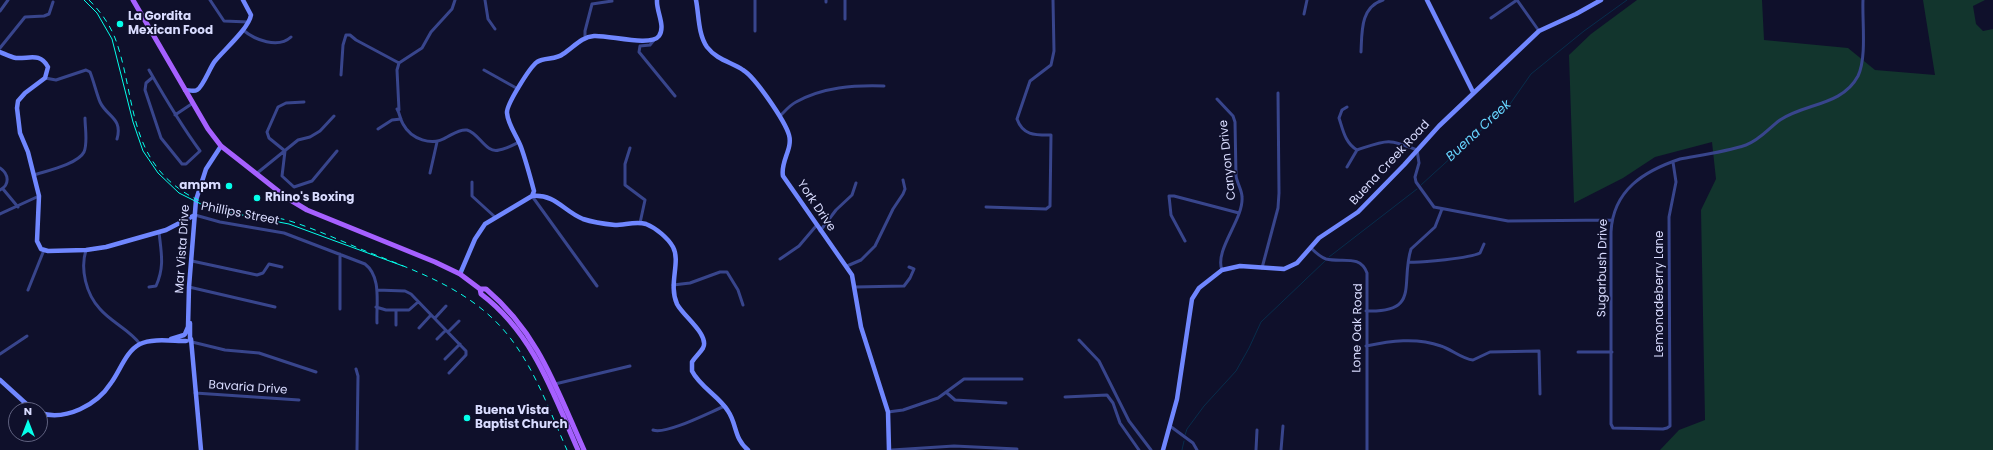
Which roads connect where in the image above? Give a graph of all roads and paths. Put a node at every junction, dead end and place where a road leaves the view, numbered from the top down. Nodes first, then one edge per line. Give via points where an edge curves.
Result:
1 (8, 0) edge
2 (132, 0) edge
3 (210, 0) edge
4 (243, 0) edge
5 (454, 0) edge
6 (485, 0) edge
7 (657, 0) edge
8 (696, 0) edge
9 (755, 0) edge
10 (845, 0) edge
11 (1053, 0) edge
12 (1307, 0) edge
13 (1383, 0) edge
14 (1427, 0) edge
15 (1517, 0) edge
16 (1601, 0) edge
17 (1862, 0) edge
18 (612, 1) edge
19 (54, 2) dead end
20 (0, 11) edge
21 (1304, 14) dead end
22 (1491, 18) dead end
23 (845, 19) dead end
24 (250, 22) junction
25 (495, 29) dead end
26 (243, 30) junction
27 (755, 31) dead end
28 (1539, 31) junction
29 (291, 37) dead end
30 (585, 38) junction
31 (654, 40) junction
32 (0, 48) edge
33 (0, 52) edge
34 (1361, 52) dead end
35 (399, 63) junction
36 (149, 70) dead end
37 (484, 70) dead end
38 (341, 75) dead end
39 (153, 77) junction
40 (45, 78) junction
41 (884, 86) dead end
42 (185, 90) junction
43 (518, 90) junction
44 (1473, 92) junction
45 (1278, 93) dead end
46 (675, 96) dead end
47 (1217, 99) dead end
48 (304, 102) dead end
49 (193, 103) junction
50 (1347, 107) dead end
51 (174, 115) junction
52 (334, 116) dead end
53 (780, 116) junction
54 (85, 118) dead end
55 (401, 119) junction
56 (378, 129) dead end
57 (117, 139) dead end
58 (437, 142) junction
59 (519, 142) junction
60 (220, 146) junction
61 (630, 148) dead end
62 (1357, 150) junction
63 (1417, 150) junction
64 (285, 151) junction
65 (337, 151) dead end
66 (1673, 162) junction
67 (1347, 167) dead end
68 (0, 168) edge
69 (430, 173) dead end
70 (256, 174) junction
71 (33, 176) junction
72 (903, 180) dead end
73 (472, 182) dead end
74 (856, 183) dead end
75 (1, 190) edge
76 (39, 196) junction
77 (532, 196) junction
78 (18, 207) junction
79 (986, 208) dead end
80 (1442, 210) junction
81 (1239, 213) junction
82 (0, 214) edge
83 (194, 215) junction
84 (495, 217) junction
85 (1612, 220) junction
86 (640, 223) junction
87 (816, 226) junction
88 (820, 231) junction
89 (159, 232) junction
90 (1185, 241) dead end
91 (1484, 244) dead end
92 (1311, 248) junction
93 (44, 250) junction
94 (86, 250) junction
95 (340, 254) junction
96 (780, 259) dead end
97 (192, 261) junction
98 (1409, 262) junction
99 (847, 266) junction
100 (282, 267) dead end
101 (909, 267) dead end
102 (1262, 268) junction
103 (1222, 270) junction
104 (460, 274) junction
105 (673, 285) junction
106 (597, 286) dead end
107 (149, 287) dead end
108 (189, 287) junction
109 (855, 287) junction
110 (480, 289) junction
111 (28, 290) dead end
112 (377, 290) junction
113 (418, 302) junction
114 (743, 305) dead end
115 (446, 306) dead end
116 (275, 307) dead end
117 (376, 307) junction
118 (340, 309) dead end
119 (396, 310) junction
120 (1366, 310) junction
121 (189, 312) junction
122 (431, 315) junction
123 (435, 318) junction
124 (459, 321) dead end
125 (377, 324) dead end
126 (396, 325) dead end
127 (419, 328) dead end
128 (447, 331) junction
129 (184, 335) junction
130 (27, 336) dead end
131 (437, 339) dead end
132 (165, 340) junction
133 (189, 340) junction
134 (1079, 340) dead end
135 (140, 344) junction
136 (460, 344) junction
137 (1366, 346) junction
138 (1578, 352) dead end
139 (1612, 352) junction
140 (0, 354) edge
141 (445, 359) dead end
142 (630, 366) dead end
143 (356, 369) dead end
144 (316, 372) dead end
145 (449, 372) dead end
146 (1022, 379) dead end
147 (0, 380) edge
148 (555, 384) junction
149 (195, 393) junction
150 (947, 393) junction
151 (1540, 394) dead end
152 (1065, 397) dead end
153 (299, 400) dead end
154 (24, 402) edge
155 (1006, 403) dead end
156 (725, 406) junction
157 (888, 412) junction
158 (48, 415) edge
159 (1170, 426) junction
160 (1283, 426) dead end
161 (1611, 427) joint
162 (653, 430) dead end
163 (1257, 430) dead end
164 (1017, 449) edge
165 (201, 450) edge
166 (357, 450) edge
167 (578, 450) edge
168 (584, 450) edge
169 (748, 450) edge
170 (890, 450) edge
171 (1139, 450) edge
172 (1151, 450) edge
173 (1164, 450) edge
174 (1198, 450) edge
175 (1256, 450) edge
176 (1281, 450) edge
177 (1367, 450) edge

1 - 20 street
2 - 42 main road
3 - 24 street via 224,21
4 - 24 street via 251,15
5 - 35 street via 452,9 431,32 422,48
6 - 25 street via 488,19
7 - 31 street via 662,28 661,34
8 - 53 street, York Drive via 701,33 707,46 720,59 748,74
9 - 27 street
10 - 23 street
11 - 79 street via 1054,51 1051,65 1030,81 1017,120 1026,132 1033,135 1051,135 1050,206 1046,209
12 - 21 street
13 - 34 street via 1365,15 1362,23
14 - 44 street
15 - 22 street
15 - 28 street
16 - 28 street, Buena Creek Road
17 - 66 street, Sugarbush Drive via 1860,71 1843,94 1786,117 1757,140 1746,145
18 - 30 street via 592,4
19 - 32 street via 49,14 25,17
24 - 26 street
26 - 29 street via 251,36 278,43 286,42
26 - 42 street via 228,45 197,90
28 - 44 street, Buena Creek Road
30 - 31 street via 603,36 647,42
30 - 43 street via 562,55 538,61 528,70
31 - 46 street via 650,45 640,46 639,52
33 - 40 street via 15,58 41,59 48,67
35 - 38 street via 346,35
35 - 55 street via 399,110 397,109
36 - 39 street
37 - 43 street
39 - 51 street
39 - 51 street via 146,83 145,90 161,138 182,164 188,163 200,151
40 - 57 street via 56,80 89,71 100,103 116,121
40 - 71 street via 20,98 17,108 20,133 28,152
41 - 53 street via 856,86 826,91 797,102
42 - 49 main road
43 - 59 street via 508,102 506,112
44 - 63 street, Buena Creek Road
45 - 102 street via 1278,208
47 - 81 street, Canyon Drive via 1233,116 1235,122 1236,176 1237,185 1243,196
48 - 64 street via 286,103 278,107 267,132 269,138
49 - 51 street
49 - 60 main road
50 - 62 street via 1342,110 1339,118 1347,141
52 - 64 street via 320,131 298,140
53 - 87 street, York Drive via 789,135 789,149 782,170
54 - 71 street via 83,154 73,161
55 - 56 street via 392,120
55 - 58 street via 414,137
58 - 59 street via 464,130 473,133 491,150 498,151
58 - 69 street
59 - 77 street via 534,191
60 - 70 main road
60 - 83 street, Mar Vista Drive via 201,182
61 - 86 street via 625,164 625,185 646,200
62 - 63 street via 1386,140
62 - 67 street
63 - 80 street via 1419,163 1416,182 1431,205
63 - 92 street, Buena Creek Road via 1358,212 1319,238
64 - 65 street via 282,176 294,186 312,181
64 - 70 street
66 - 85 street, Sugarbush Drive via 1655,167 1628,189 1616,205
66 - 161 street, Lemonadeberry Lane via 1676,182 1669,217 1669,427
68 - 75 street via 7,180
70 - 104 main road via 307,210
71 - 76 street
72 - 99 street via 905,188 875,246 861,260
73 - 84 street via 472,196
74 - 88 street via 852,195
75 - 78 street
76 - 78 street
76 - 93 street via 37,240 38,246
77 - 84 street
77 - 86 street via 541,195 552,199 584,219 616,225
77 - 106 street
78 - 82 street
80 - 85 street via 1508,221
80 - 98 street via 1435,227 1411,249
81 - 90 street via 1169,196 1172,215
81 - 103 street, Canyon Drive via 1221,259
83 - 89 street, Phillips Street
83 - 95 street, Phillips Street via 284,233
83 - 97 street, Mar Vista Drive
84 - 104 street via 481,228
85 - 139 street, Sugarbush Drive
86 - 105 street via 647,224 670,242 674,250
87 - 88 street, York Drive
87 - 96 street via 799,246
88 - 99 street, York Drive
89 - 94 street, Phillips Street
89 - 107 street via 162,274 156,286
91 - 98 street via 1480,253 1471,256
92 - 102 street, Buena Creek Road via 1290,267
92 - 120 street, Lone Oak Road via 1328,259 1353,260 1365,267
93 - 94 street, Phillips Street
93 - 111 street
94 - 135 street via 84,276 89,290 100,309
95 - 112 street, Phillips Street via 365,264 373,272
95 - 118 street
97 - 100 street via 257,275 269,264
97 - 108 street, Mar Vista Drive
98 - 120 street via 1408,285 1402,301 1390,310
99 - 109 street, York Drive
101 - 109 street via 914,269 904,286
102 - 103 street, Buena Creek Road via 1240,266
103 - 159 street, Buena Creek Road via 1199,288 1192,299 1177,400
104 - 110 main road
105 - 114 street via 690,283 727,272 738,290
105 - 156 street via 678,306 704,339 703,348 692,362 692,371
108 - 116 street
108 - 121 street, Mar Vista Drive
109 - 157 street, York Drive via 861,328
110 - 148 main road via 486,289 518,321 542,356
110 - 167 main road via 481,294 512,323 537,358
112 - 113 street via 406,291
112 - 117 street
113 - 119 street via 410,310
113 - 122 street
115 - 123 street
117 - 119 street
117 - 125 street
119 - 126 street
120 - 137 street, Lone Oak Road
121 - 129 street, Mar Vista Drive via 188,327
121 - 133 street, Mar Vista Drive
122 - 123 street
122 - 127 street
123 - 128 street
124 - 128 street
128 - 131 street
128 - 136 street
129 - 132 street
129 - 133 street via 188,334
130 - 140 street
132 - 133 street
132 - 135 street
133 - 144 street via 226,350 259,353
133 - 149 street
134 - 172 street via 1099,361 1130,421
135 - 158 street via 131,352 105,391 88,404 64,415
136 - 141 street
136 - 145 street via 466,355
137 - 151 street via 1401,340 1415,341 1441,346 1472,360 1490,352 1539,351
137 - 177 street, Lone Oak Road
138 - 139 street
139 - 161 street, Sugarbush Drive
142 - 148 street
143 - 166 street
146 - 150 street via 964,379
147 - 154 street
148 - 168 main road
149 - 153 street, Bavaria Drive
149 - 165 street
150 - 155 street via 955,400
150 - 157 street via 903,410
152 - 171 street via 1107,395 1120,423
156 - 162 street via 670,428
156 - 169 street via 730,413 737,437
157 - 170 street, York Drive
159 - 173 street, Buena Creek Road
159 - 174 street via 1193,443
160 - 176 street
163 - 175 street
164 - 170 street via 954,446

